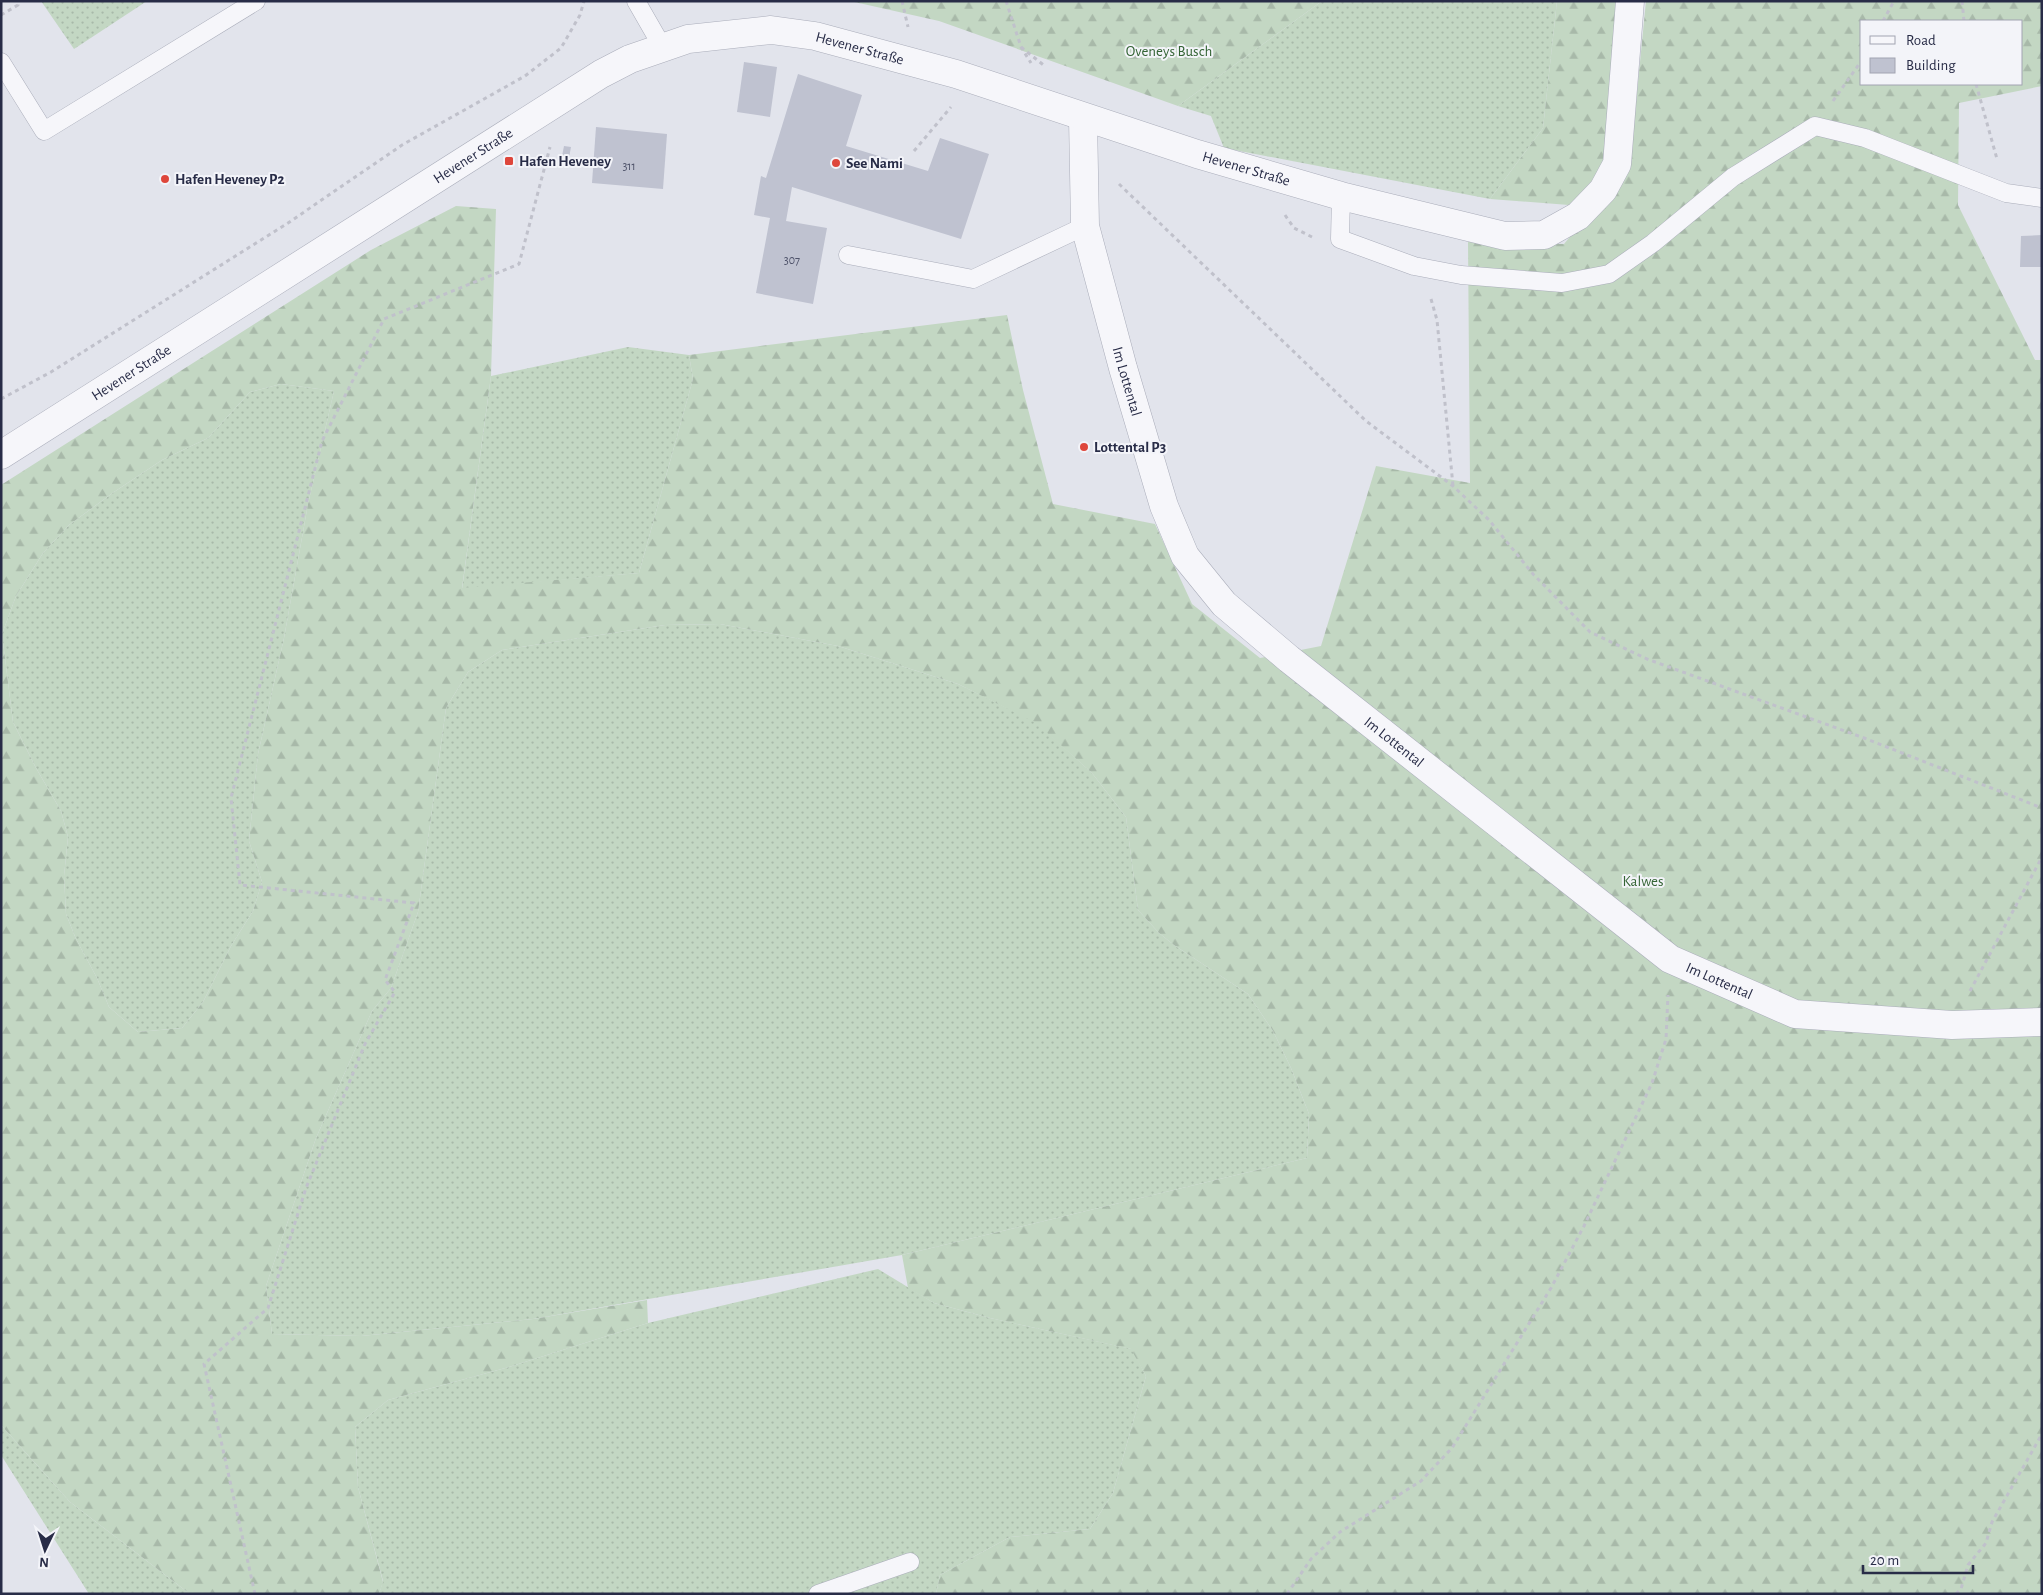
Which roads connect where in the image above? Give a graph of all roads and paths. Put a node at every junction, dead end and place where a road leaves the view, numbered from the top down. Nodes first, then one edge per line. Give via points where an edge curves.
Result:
1 (17, 1) edge
2 (256, 1) edge
3 (584, 1) edge
4 (636, 1) edge
5 (1006, 1) edge
6 (1630, 1) edge
7 (1894, 1) edge
8 (1962, 1) edge
9 (1, 15) edge
10 (1884, 20) edge
11 (1964, 20) edge
12 (663, 48) junction
13 (1, 62) edge
14 (1860, 63) edge
15 (956, 74) junction
16 (1976, 85) edge
17 (1041, 102) junction
18 (1083, 118) junction
19 (530, 119) junction
20 (1815, 126) junction
21 (1083, 150) junction
22 (914, 151) dead end
23 (2006, 193) junction
24 (1341, 196) junction
25 (2042, 198) edge
26 (1085, 226) junction
27 (848, 255) dead end
28 (1414, 266) junction
29 (1, 399) edge
30 (1, 456) edge
31 (1453, 486) junction
32 (2042, 808) edge
33 (2042, 857) edge
34 (1670, 959) junction
35 (2042, 1022) edge
36 (1952, 1024) junction
37 (2042, 1434) edge
38 (2037, 1442) junction
39 (2042, 1444) edge
40 (910, 1562) dead end
41 (255, 1594) edge
42 (818, 1594) edge
43 (1287, 1594) edge
44 (1956, 1594) edge

1 - 9 path via 18,5
2 - 13 lane via 44,131
3 - 29 path via 580,15 561,48 524,76 402,145 288,223 51,372
4 - 12 lane
5 - 17 path via 1021,47 1044,82
6 - 24 street, Hevener Straße via 1617,164 1603,190 1578,216 1544,235 1505,236
7 - 10 path
8 - 11 path
12 - 15 street, Hevener Straße via 688,40 771,30 815,36
12 - 19 street, Hevener Straße via 630,59 601,74
14 - 20 path
15 - 17 street, Hevener Straße
15 - 22 path via 952,105
16 - 23 path
17 - 18 street, Hevener Straße
18 - 21 street, Im Lottental
18 - 24 street, Hevener Straße
19 - 30 street, Hevener Straße
19 - 41 path via 551,144 520,264 384,319 322,441 231,798 240,885 414,903 385,980 395,992 365,1044 306,1188 268,1308 204,1364
20 - 23 lane via 1865,138
20 - 28 lane via 1733,177 1653,243 1609,274 1562,283 1461,275
21 - 26 street, Im Lottental
21 - 31 path via 1366,421
23 - 25 lane
24 - 28 lane via 1340,239
26 - 27 lane via 973,279
26 - 34 street, Im Lottental via 1164,506 1185,556 1224,604 1289,659
28 - 31 path via 1430,296 1437,320
31 - 32 path via 1489,520 1534,574 1590,632 1647,659 1855,734
33 - 36 path
34 - 36 street, Im Lottental via 1795,1014
34 - 43 path via 1666,1039 1652,1083 1584,1226 1546,1296 1452,1448 1421,1481 1340,1532 1311,1560
35 - 36 street, Im Lottental
37 - 38 path
38 - 39 path
38 - 44 path via 1992,1522 1986,1543 1968,1565
40 - 42 lane

